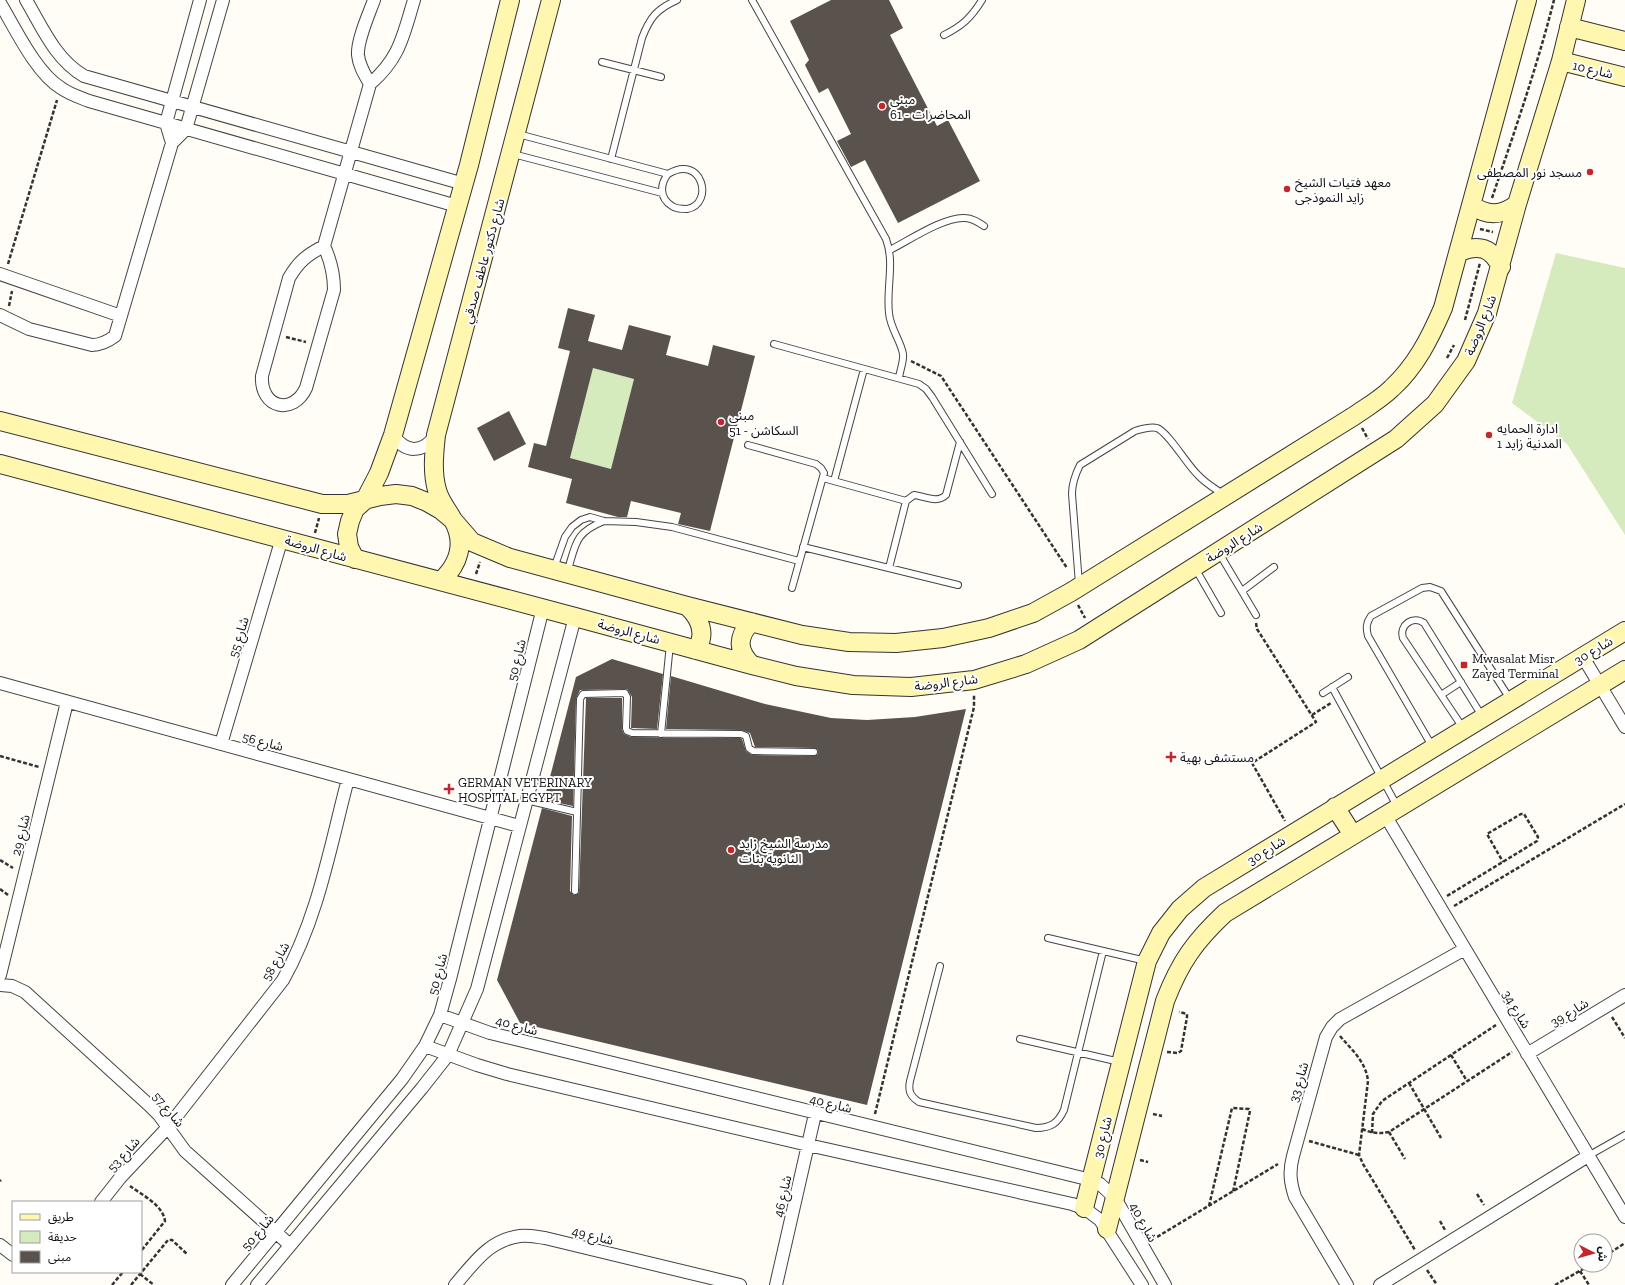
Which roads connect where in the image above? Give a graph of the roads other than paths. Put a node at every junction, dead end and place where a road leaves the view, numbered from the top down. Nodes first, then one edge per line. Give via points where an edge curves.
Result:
1 (26, 0) edge
2 (200, 0) edge
3 (224, 0) edge
4 (374, 0) edge
5 (414, 0) edge
6 (510, 0) edge
7 (551, 0) edge
8 (677, 0) edge
9 (752, 0) edge
10 (982, 0) edge
11 (1527, 0) edge
12 (1576, 0) edge
13 (0, 3) edge
14 (1569, 27) junction
15 (944, 35) dead end
16 (1625, 41) edge
17 (1561, 61) junction
18 (602, 62) dead end
19 (634, 70) junction
20 (1625, 76) edge
21 (661, 77) dead end
22 (370, 84) junction
23 (172, 101) junction
24 (192, 107) junction
25 (166, 123) junction
26 (186, 128) junction
27 (516, 133) junction
28 (172, 143) junction
29 (351, 152) junction
30 (511, 154) junction
31 (611, 158) junction
32 (345, 174) junction
33 (668, 174) junction
34 (464, 184) junction
35 (662, 193) junction
36 (1517, 204) junction
37 (1472, 205) junction
38 (457, 206) junction
39 (984, 226) dead end
40 (324, 246) junction
41 (890, 250) junction
42 (1459, 252) junction
43 (1501, 267) junction
44 (7, 276) edge
45 (3, 316) edge
46 (121, 316) junction
47 (774, 344) dead end
48 (864, 368) junction
49 (899, 378) junction
50 (0, 421) edge
51 (392, 435) junction
52 (436, 435) junction
53 (960, 442) junction
54 (748, 445) dead end
55 (0, 464) edge
56 (823, 478) junction
57 (834, 481) junction
58 (992, 494) dead end
59 (1226, 495) junction
60 (365, 500) junction
61 (906, 501) junction
62 (453, 520) junction
63 (604, 522) junction
64 (282, 538) junction
65 (803, 547) junction
66 (1218, 552) junction
67 (355, 558) junction
68 (799, 561) junction
69 (1194, 567) junction
70 (1274, 567) dead end
71 (889, 568) junction
72 (560, 572) junction
73 (441, 581) junction
74 (958, 585) dead end
75 (792, 588) dead end
76 (1075, 590) junction
77 (1242, 591) junction
78 (687, 606) junction
79 (543, 608) junction
80 (1221, 613) dead end
81 (1256, 615) road end
82 (575, 617) junction
83 (751, 622) junction
84 (1625, 631) edge
85 (670, 643) junction
86 (696, 650) junction
87 (1582, 656) junction
88 (752, 665) junction
89 (1625, 670) edge
90 (1348, 677) dead end
91 (1461, 682) junction
92 (0, 683) edge
93 (1600, 686) junction
94 (1332, 687) junction
95 (1323, 693) dead end
96 (1441, 695) junction
97 (1511, 700) junction
98 (67, 702) junction
99 (1482, 717) junction
100 (1625, 727) edge
101 (1463, 729) junction
102 (661, 734) junction
103 (220, 744) junction
104 (1432, 748) junction
105 (814, 752) dead end
106 (348, 779) junction
107 (1382, 779) junction
108 (526, 800) junction
109 (1335, 807) junction
110 (1391, 811) junction
111 (577, 812) junction
112 (491, 818) junction
113 (519, 826) junction
114 (1353, 835) junction
115 (575, 891) dead end
116 (1048, 938) dead end
117 (1465, 949) junction
118 (1103, 951) junction
119 (1147, 961) junction
120 (940, 966) dead end
121 (0, 975) edge
122 (0, 985) edge
123 (25, 992) junction
124 (1625, 995) edge
125 (440, 1015) junction
126 (462, 1024) junction
127 (1020, 1039) dead end
128 (425, 1046) junction
129 (1525, 1049) junction
130 (1078, 1053) junction
131 (448, 1055) junction
132 (1121, 1062) junction
133 (815, 1114) junction
134 (168, 1127) junction
135 (1625, 1135) edge
136 (808, 1145) junction
137 (1588, 1156) junction
138 (1091, 1180) junction
139 (1115, 1198) junction
140 (102, 1201) edge
141 (1084, 1208) junction
142 (1625, 1217) edge
143 (1107, 1229) junction
144 (276, 1232) junction
145 (0, 1245) edge
146 (290, 1245) junction
147 (12, 1255) edge
148 (232, 1285) edge
149 (257, 1285) edge
150 (455, 1285) edge
151 (740, 1285) edge
152 (776, 1285) edge
153 (1142, 1285) edge
154 (1165, 1285) edge
155 (1347, 1285) edge
156 (1380, 1285) edge

1 - 23 street via 57,52 74,70 84,76
2 - 23 street
3 - 24 street
4 - 22 street via 358,54 362,70
5 - 22 street via 394,58 383,73
6 - 34 street
7 - 27 street, شارع دكتور عاطف صدقي
8 - 19 lane via 655,13 648,24
9 - 41 lane
10 - 15 lane via 961,26
11 - 37 street
12 - 14 street, شارع الروضة
13 - 25 street via 33,57 60,88 89,101
14 - 16 street
14 - 17 street, شارع الروضة
17 - 20 street, شارع 10
17 - 36 street, شارع الروضة
18 - 19 lane
19 - 21 lane
19 - 31 lane
22 - 29 street
23 - 24 street
23 - 25 street
24 - 26 street
24 - 29 street
25 - 26 street
25 - 28 street
26 - 28 street
26 - 32 street
27 - 30 street, شارع دكتور عاطف صدقي
27 - 31 lane
28 - 46 street
29 - 32 street
29 - 34 street
30 - 35 lane
30 - 52 street, شارع دكتور عاطف صدقي
31 - 33 lane
32 - 38 street
32 - 40 street
33 - 35 lane via 664,179
33 - 35 lane via 676,169 685,168 693,171 703,186 702,195 698,203 681,210 666,202
34 - 38 street
36 - 37 street via 1499,214 1479,211
36 - 43 street, شارع الروضة
37 - 42 street
38 - 51 street
39 - 41 lane via 976,220 964,218 944,222
40 - 40 street via 334,275 334,290 318,346 303,396 288,405 278,405 264,394 262,376 289,278 298,264 310,253
41 - 49 lane via 889,314 903,352
42 - 43 street via 1469,248 1489,251
42 - 59 street via 1443,308 1430,338 1413,365 1392,389 1354,416
43 - 66 street, شارع الروضة via 1489,309 1466,361 1435,404 1396,439
44 - 46 street
45 - 46 street via 29,329 98,345 108,342 115,336
47 - 48 lane
48 - 49 lane
48 - 57 lane
49 - 53 lane via 926,389
50 - 60 street via 322,504 348,504
51 - 52 street via 398,443 414,449 423,448
51 - 60 street via 385,460
52 - 62 street, شارع دكتور عاطف صدقي via 434,476 437,492
53 - 58 lane
53 - 61 lane via 946,495 937,500 914,495
54 - 56 lane via 816,464 824,473
55 - 64 street, شارع الروضة
56 - 57 lane
56 - 65 lane
57 - 61 lane
59 - 76 street
59 - 76 lane via 1211,487 1198,475 1165,434 1156,428 1135,431 1080,465 1072,484
60 - 62 street via 396,494 412,496 437,507
60 - 67 street via 355,509 347,534 349,547
61 - 71 lane
62 - 72 street via 472,542 510,558
62 - 73 street via 459,533 458,560 451,572
63 - 68 lane via 636,522 672,527
63 - 72 lane via 591,527 577,539
63 - 72 lane via 590,517 572,527 565,537
64 - 67 street, شارع الروضة
64 - 103 street, شارع 55
65 - 68 lane
65 - 71 lane
66 - 69 street, شارع الروضة
66 - 77 lane
67 - 73 street, شارع الروضة
68 - 75 lane
69 - 80 lane
69 - 88 street, شارع الروضة via 1079,640 1026,664 974,680 911,687 853,685 796,676
70 - 77 lane
71 - 74 lane
72 - 78 street
73 - 79 street, شارع الروضة
76 - 83 street via 1034,612 989,628 943,638 896,643 849,642 802,635
77 - 81 lane
78 - 83 street
78 - 86 street via 701,627 702,636
79 - 82 street, شارع الروضة
79 - 112 street, شارع 50
82 - 85 street, شارع الروضة
82 - 108 street
83 - 88 street via 744,629 740,639 743,654
84 - 87 street, شارع 30
85 - 86 street, شارع الروضة
85 - 102 lane
86 - 88 street, شارع الروضة
87 - 93 street
87 - 97 street, شارع 30
89 - 93 street, شارع 30
90 - 94 lane
91 - 96 lane
91 - 96 lane via 1424,623 1410,621 1402,629 1403,638
91 - 99 lane
92 - 98 street, شارع 56
93 - 100 street
93 - 110 street, شارع 30
94 - 95 lane
94 - 107 lane
96 - 101 lane
97 - 99 street, شارع 30
97 - 104 lane via 1441,591 1430,587 1422,588 1371,616 1367,622 1368,636
98 - 103 street, شارع 56
98 - 121 street, شارع 29
99 - 101 street, شارع 30
101 - 104 street, شارع 30
102 - 105 lane via 742,734 746,736 748,748 753,751
102 - 111 lane via 627,731 625,693 586,693 581,696
103 - 106 street, شارع 56
104 - 107 street, شارع 30
106 - 112 street, شارع 56
106 - 134 street, شارع 58 via 315,908 296,957 283,980
107 - 109 street, شارع 30
107 - 110 lane
108 - 111 lane
108 - 113 street
109 - 114 street
109 - 119 street, شارع 30 via 1204,888 1180,909 1161,933
110 - 114 street, شارع 30
110 - 117 street, شارع 34 via 1440,907
111 - 115 lane
112 - 113 street, شارع 56
112 - 125 street, شارع 50
113 - 126 street via 477,989
114 - 139 street, شارع 30 via 1225,914 1205,932 1188,953 1175,976 1163,1009
116 - 118 lane
117 - 129 street, شارع 34
117 - 155 street, شارع 33 via 1340,1019 1326,1037 1297,1138 1290,1170 1291,1183 1295,1197
118 - 119 lane
118 - 130 lane
119 - 132 street, شارع 30
120 - 130 lane via 909,1089 912,1097 919,1102 1045,1128 1054,1125 1064,1110
121 - 123 street, شارع 57 via 16,980
122 - 123 street, شارع 57 via 12,986
123 - 134 street, شارع 57 via 149,1105
124 - 129 street, شارع 39
125 - 126 street, شارع 40
125 - 128 street, شارع 50
126 - 131 street
126 - 133 street, شارع 40
127 - 130 lane
128 - 131 street
128 - 144 street, شارع 50 via 402,1079
129 - 137 street, شارع 34
130 - 132 lane
131 - 136 street via 507,1074
131 - 146 street
132 - 138 street, شارع 30
133 - 136 street, شارع 46
133 - 138 street, شارع 40
134 - 140 street, شارع 53
134 - 144 street, شارع 57 via 185,1151
135 - 137 lane
136 - 141 street
136 - 152 street, شارع 46
137 - 142 street, شارع 34
137 - 156 street
138 - 139 street, شارع 40 via 1100,1184
138 - 141 street, شارع 30
139 - 143 street, شارع 30
139 - 154 street, شارع 40
141 - 143 street
143 - 153 street
144 - 146 street, شارع 57
144 - 148 street, شارع 50
145 - 147 street
146 - 149 street
150 - 151 street, شارع 49 via 478,1258 498,1242 521,1236 545,1238

